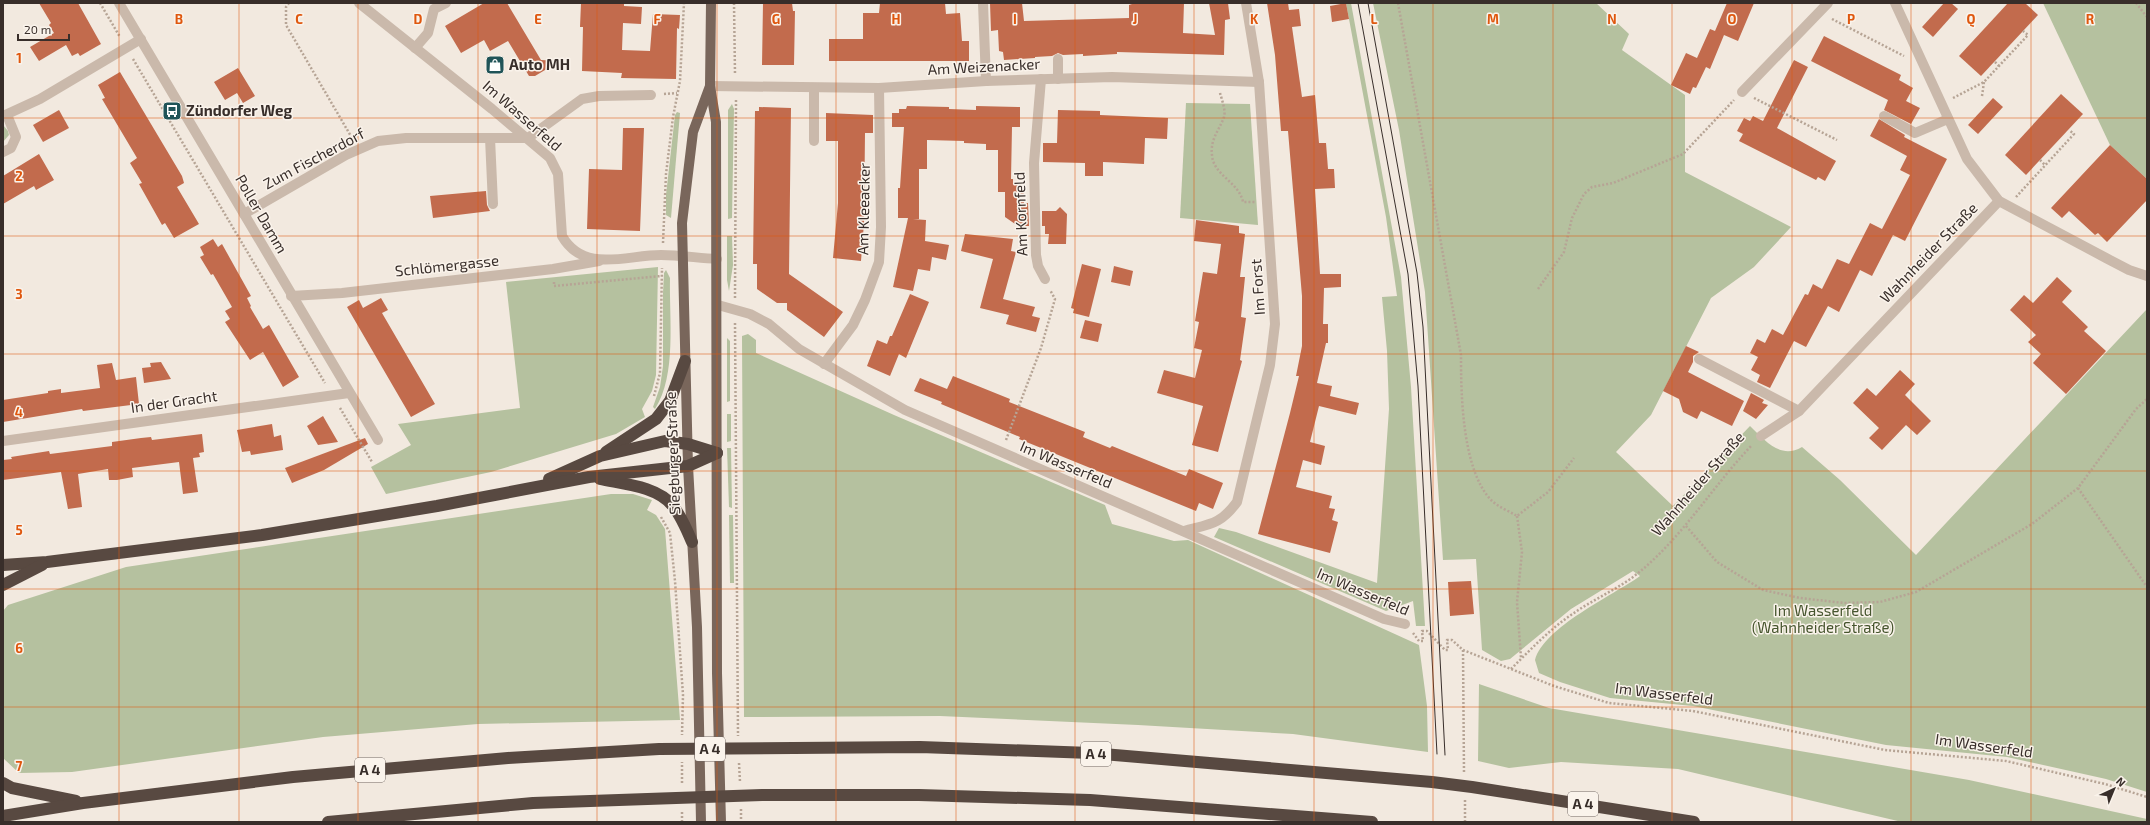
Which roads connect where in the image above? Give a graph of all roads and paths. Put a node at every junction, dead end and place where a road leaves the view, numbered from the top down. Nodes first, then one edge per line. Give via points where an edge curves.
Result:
1 (100, 3) edge
2 (119, 3) edge
3 (289, 3) edge
4 (359, 3) edge
5 (446, 3) edge
6 (684, 3) edge
7 (711, 3) edge
8 (734, 3) edge
9 (983, 3) edge
10 (1246, 3) edge
11 (1398, 3) edge
12 (1828, 3) edge
13 (1894, 3) edge
14 (2136, 3) edge
15 (1820, 12) junction
16 (2147, 17) edge
17 (2023, 31) dead end
18 (141, 39) junction
19 (126, 48) junction
20 (415, 48) junction
21 (1058, 59) dead end
22 (1995, 62) dead end
23 (1922, 65) junction
24 (1999, 66) junction
25 (1041, 79) junction
26 (1058, 79) junction
27 (1216, 79) junction
28 (986, 80) junction
29 (1259, 82) junction
30 (1984, 82) junction
31 (710, 86) junction
32 (736, 88) junction
33 (814, 88) junction
34 (879, 88) junction
35 (1742, 92) junction
36 (651, 95) dead end
37 (1982, 96) dead end
38 (1941, 104) junction
39 (5, 116) edge
40 (1884, 116) dead end
41 (1948, 119) junction
42 (2069, 130) dead end
43 (490, 138) junction
44 (528, 138) junction
45 (1837, 140) dead end
46 (814, 141) dead end
47 (359, 149) junction
48 (3, 152) edge
49 (2040, 160) dead end
50 (2045, 165) junction
51 (494, 204) dead end
52 (2003, 204) junction
53 (1267, 205) junction
54 (244, 214) junction
55 (663, 221) junction
56 (682, 223) junction
57 (716, 225) junction
58 (736, 227) junction
59 (662, 255) junction
60 (683, 257) junction
61 (716, 259) junction
62 (605, 260) junction
63 (2147, 276) edge
64 (1045, 279) joint
65 (1538, 289) dead end
66 (291, 296) junction
67 (718, 305) junction
68 (735, 310) junction
69 (1699, 359) dead end
70 (685, 361) junction
71 (824, 364) junction
72 (349, 392) junction
73 (332, 395) junction
74 (2147, 399) edge
75 (1799, 411) junction
76 (1761, 436) joint
77 (378, 440) dead end
78 (3, 441) edge
79 (688, 444) junction
80 (717, 453) junction
81 (1000, 453) junction
82 (600, 456) junction
83 (1574, 458) dead end
84 (372, 462) dead end
85 (688, 466) junction
86 (589, 477) junction
87 (534, 486) junction
88 (2078, 488) junction
89 (658, 510) dead end
90 (1517, 516) junction
91 (1686, 526) junction
92 (1184, 531) junction
93 (692, 542) junction
94 (46, 562) junction
95 (3, 565) edge
96 (3, 585) edge
97 (2147, 587) edge
98 (1405, 624) joint
99 (1463, 650) junction
100 (1521, 659) junction
101 (1511, 669) junction
102 (738, 738) dead end
103 (682, 743) dead end
104 (682, 759) dead end
105 (739, 761) dead end
106 (1464, 764) dead end
107 (3, 783) edge
108 (740, 784) dead end
109 (682, 790) dead end
110 (2147, 797) edge
111 (83, 803) junction
112 (682, 806) dead end
113 (741, 807) dead end
114 (3, 816) edge
115 (328, 822) edge
116 (682, 822) edge
117 (701, 822) edge
118 (721, 822) edge
119 (741, 822) edge
120 (1372, 822) edge
121 (1694, 822) edge

1 - 19 path
2 - 18 street, Poller Damm
3 - 47 path via 286,7 286,25
4 - 20 street, Im Wasserfeld
5 - 20 street via 434,9 428,33
6 - 55 path via 680,81 672,124
7 - 31 main road, Siegburger Straße
8 - 32 path
9 - 28 street
10 - 29 street, Im Forst
11 - 90 path via 1461,355 1461,398 1467,442 1475,471 1485,490 1492,500
12 - 15 street
13 - 23 street
14 - 16 path
15 - 23 path
15 - 35 street
17 - 24 path via 2028,35
18 - 19 street
18 - 54 street, Poller Damm
19 - 39 street via 40,99
19 - 73 path
20 - 44 street, Im Wasserfeld
21 - 26 street
22 - 24 path
23 - 38 street
24 - 30 path
25 - 26 street, Am Weizenacker
25 - 28 street, Am Weizenacker
25 - 64 street, Am Kornfeld via 1034,162 1036,255
26 - 27 street, Am Weizenacker
27 - 29 street, Am Weizenacker
27 - 53 path via 1225,116 1212,142 1212,156 1219,171 1238,189 1243,202 1252,201
28 - 34 street, Am Weizenacker
29 - 53 street, Im Forst
30 - 37 path
30 - 38 path
31 - 32 street, Am Weizenacker
31 - 56 main road, Siegburger Straße via 693,132
31 - 57 main road, Siegburger Straße via 716,122
32 - 33 street, Am Weizenacker
32 - 58 path
33 - 34 street, Am Weizenacker
33 - 46 street
34 - 71 street, Am Kleeacker via 879,262 853,325
35 - 45 path
35 - 65 path via 1683,154 1613,183 1592,187 1584,194 1572,218 1564,252
36 - 44 street via 599,96 582,99
38 - 41 street
39 - 48 street via 16,137 11,148
40 - 41 street via 1915,133
41 - 52 street via 1967,159
42 - 50 path via 2074,134
43 - 44 street, Zum Fischerdorf
43 - 47 street, Zum Fischerdorf via 406,138 378,142
43 - 51 street
44 - 62 street, Im Wasserfeld via 556,167 559,181 560,224 562,236 567,244 577,254
47 - 54 street, Zum Fischerdorf
49 - 50 path
50 - 52 path
52 - 63 street via 2129,270
52 - 75 street, Wahnheider Straße
53 - 92 street, Im Forst via 1275,324 1270,365 1237,502 1226,517 1215,523
54 - 66 street, Poller Damm
55 - 56 path
55 - 59 path
56 - 60 main road, Siegburger Straße
57 - 58 path
57 - 61 main road, Siegburger Straße
58 - 68 path
59 - 60 street, Im Wasserfeld
59 - 62 street, Im Wasserfeld
60 - 61 street, Im Wasserfeld
60 - 70 main road, Siegburger Straße
61 - 67 main road, Siegburger Straße
62 - 66 street, Schlömergasse via 542,270 342,293
64 - 81 path via 1055,299 1041,348
66 - 72 street, Poller Damm
67 - 68 street, Im Wasserfeld
67 - 80 main road, Siegburger Straße
68 - 71 street, Im Wasserfeld via 750,314 769,324 799,349
68 - 102 path
69 - 75 street
70 - 79 main road, Siegburger Straße
70 - 82 highway via 670,401 656,419
71 - 81 street, Im Wasserfeld via 905,410
72 - 73 street, In der Gracht
72 - 77 street, Poller Damm
73 - 78 street, In der Gracht
73 - 84 path
74 - 88 path via 2136,409
75 - 76 street, Wahnheider Straße
76 - 91 path, Wahnheider Straße via 1734,464
79 - 80 highway
79 - 82 highway via 665,441
79 - 85 main road, Siegburger Straße
80 - 85 highway
80 - 118 main road, Siegburger Straße
81 - 92 street, Im Wasserfeld
82 - 87 highway
83 - 90 path via 1548,492
85 - 86 highway
85 - 93 main road, Siegburger Straße
86 - 87 highway
86 - 93 highway via 642,488 660,495 673,505
87 - 94 highway via 437,506 262,535
88 - 91 path via 2032,524 1916,592 1880,602 1844,603 1800,598 1763,590 1717,562
88 - 97 path
89 - 103 path via 670,533 675,581 683,695
90 - 100 path via 1522,552 1517,596
91 - 100 path, Wahnheider Straße via 1636,575 1574,613
92 - 98 street, Im Wasserfeld via 1384,619
93 - 117 main road, Siegburger Straße via 698,627
94 - 95 highway
94 - 96 highway
98 - 99 path, Im Wasserfeld via 1419,641 1422,641 1422,631 1427,631 1445,650 1448,650 1447,640 1452,640
99 - 101 path, Im Wasserfeld
99 - 106 path
100 - 101 path, Wahnheider Straße
101 - 110 path, Im Wasserfeld via 1609,703 1693,711 1885,750 2006,761
104 - 109 path
105 - 108 path
107 - 111 highway via 12,788
111 - 114 highway, A 4
111 - 121 highway, A 4 via 293,777 508,758 659,749 920,748 1091,753 1432,782
112 - 116 path
113 - 119 path
115 - 120 highway via 533,803 762,795 919,795 1090,800

